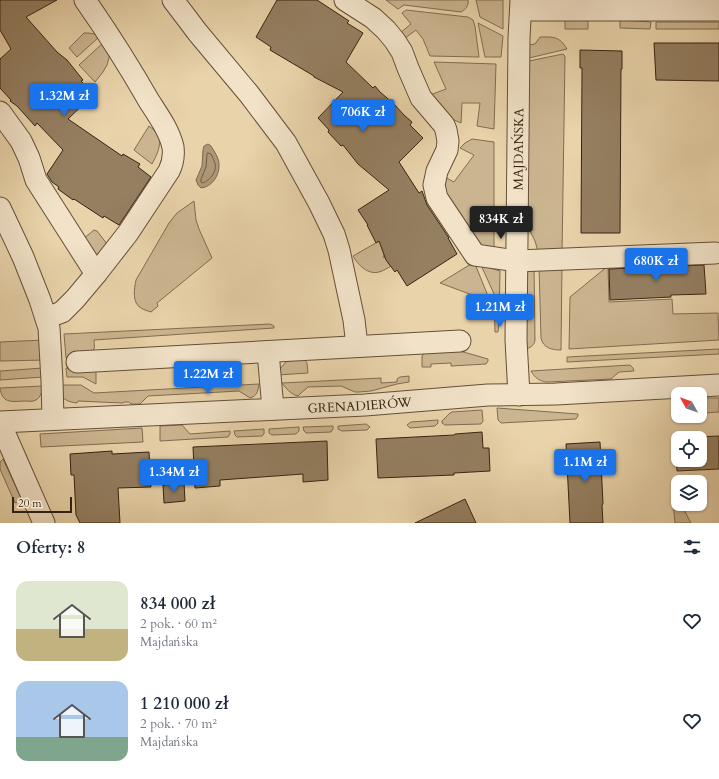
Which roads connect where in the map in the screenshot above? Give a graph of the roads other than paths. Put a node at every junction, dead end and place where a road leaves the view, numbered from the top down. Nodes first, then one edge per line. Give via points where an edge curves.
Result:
1 (85, 0) edge
2 (173, 0) edge
3 (344, 0) edge
4 (521, 5) edge
5 (719, 10) edge
6 (0, 112) edge
7 (0, 208) edge
8 (715, 253) dead end
9 (517, 261) junction
10 (96, 274) junction
11 (46, 318) junction
12 (460, 341) dead end
13 (357, 346) junction
14 (268, 352) junction
15 (77, 362) dead end
16 (719, 385) edge
17 (519, 394) junction
18 (273, 409) junction
19 (53, 419) junction
20 (0, 422) edge
21 (44, 523) edge

1 - 10 street via 132,71 170,137 173,148 172,165 169,170 128,233
2 - 13 street via 286,143 319,203 339,250
3 - 9 street via 373,18 396,41 422,98 444,125 448,141 447,150 437,171 434,186 437,198 475,256
4 - 5 street
4 - 9 street, MAJDAŃSKA
6 - 10 street via 21,141 36,180
7 - 11 street via 23,257
8 - 9 street
9 - 17 street, MAJDAŃSKA via 516,340
10 - 11 street via 62,312
11 - 19 street via 50,335
12 - 13 street
13 - 14 street
14 - 15 street
14 - 18 street
16 - 17 street, GRENADIERÓW
17 - 18 street, GRENADIERÓW
18 - 19 street, GRENADIERÓW
19 - 20 street, GRENADIERÓW
20 - 21 street

